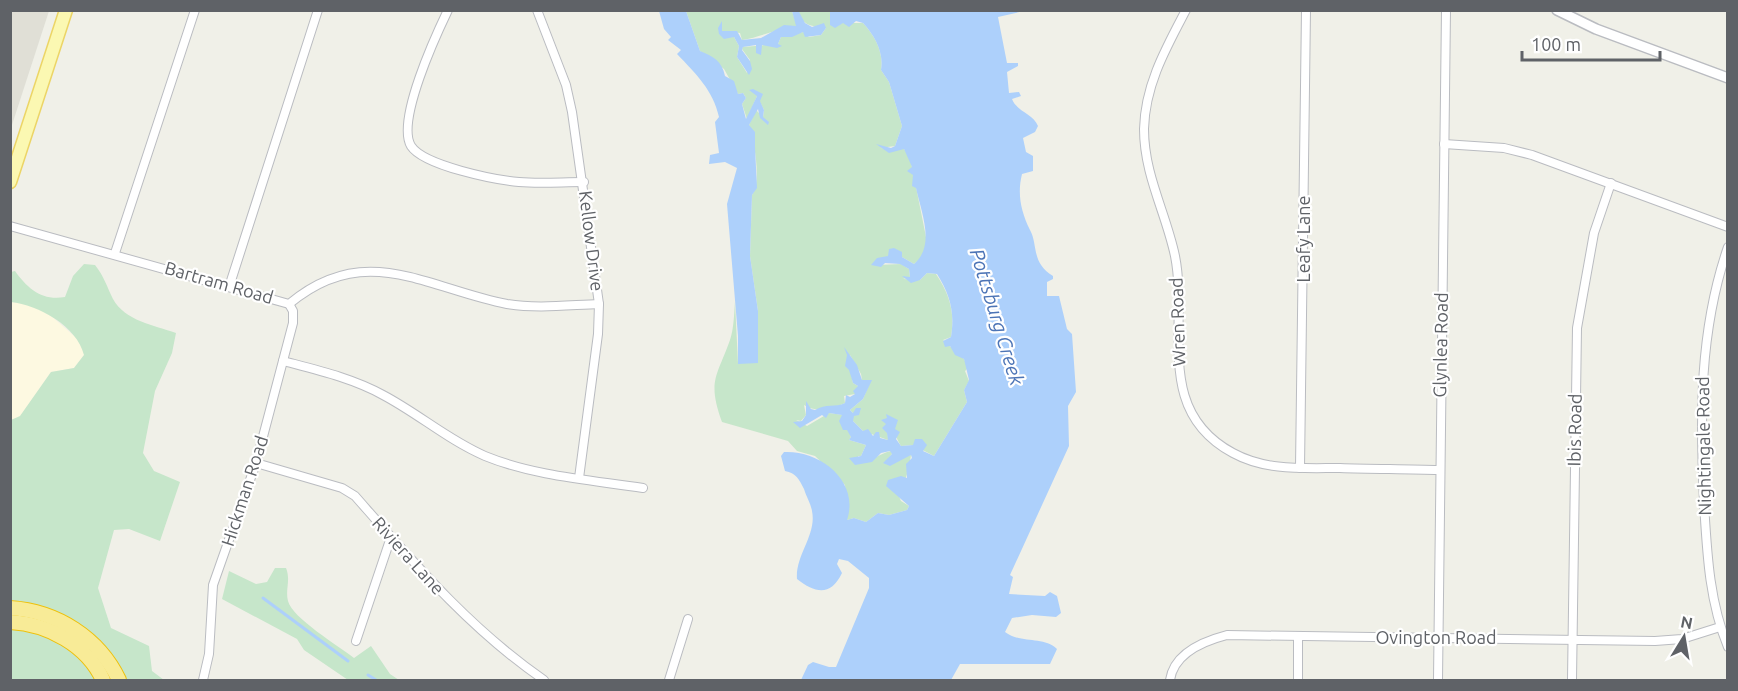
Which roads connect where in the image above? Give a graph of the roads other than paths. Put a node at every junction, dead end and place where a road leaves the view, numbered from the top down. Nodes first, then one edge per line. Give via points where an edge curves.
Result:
1 (66, 10) edge
2 (195, 10) edge
3 (318, 10) edge
4 (448, 10) edge
5 (537, 10) edge
6 (1186, 10) edge
7 (1306, 10) edge
8 (1446, 10) edge
9 (1557, 10) edge
10 (1728, 78) edge
11 (1444, 144) junction
12 (10, 182) edge
13 (584, 182) junction
14 (1611, 183) junction
15 (10, 226) edge
16 (1728, 227) edge
17 (1728, 247) edge
18 (115, 253) junction
19 (229, 287) junction
20 (289, 304) junction
21 (599, 304) junction
22 (283, 361) junction
23 (256, 463) junction
24 (1300, 468) junction
25 (1439, 470) junction
26 (579, 478) junction
27 (643, 488) dead end
28 (391, 537) junction
29 (10, 608) edge
30 (688, 619) dead end
31 (10, 622) edge
32 (1720, 627) junction
33 (1298, 637) junction
34 (1438, 638) junction
35 (1572, 639) junction
36 (356, 641) dead end
37 (1728, 647) edge
38 (103, 681) edge
39 (119, 681) edge
40 (203, 681) edge
41 (544, 681) edge
42 (669, 681) edge
43 (1170, 681) edge
44 (1298, 681) edge
45 (1438, 681) edge
46 (1572, 681) edge

1 - 12 main road
2 - 18 street
3 - 19 street
4 - 13 street via 409,117 411,145 432,161 500,180
5 - 13 street, Kellow Drive via 566,85
6 - 24 street, Wren Road via 1149,91 1144,129 1152,183 1175,257 1181,384 1195,419 1232,453 1264,465
7 - 24 street, Leafy Lane
8 - 11 street, Glynlea Road
9 - 10 street via 1596,29
11 - 14 street via 1504,148
11 - 25 street, Glynlea Road
13 - 21 street, Kellow Drive
14 - 16 street
14 - 35 street, Ibis Road via 1594,233 1577,328
15 - 18 street, Bartram Road
17 - 32 street, Nightingale Road via 1707,322 1701,403 1707,559
18 - 19 street, Bartram Road
19 - 20 street, Bartram Road
20 - 21 street, Bartram Road via 336,276 375,270 509,304
20 - 22 street, Hickman Road via 293,323
21 - 26 street, Kellow Drive
22 - 23 street, Hickman Road
22 - 26 street via 343,378 384,395 443,435 489,457
23 - 28 street, Riviera Lane via 342,488 355,496
23 - 40 street, Hickman Road via 213,585 209,654
24 - 25 street, Wren Road
25 - 34 street, Glynlea Road
26 - 27 street
28 - 36 street
28 - 41 street, Riviera Lane via 453,606 510,657
29 - 39 highway via 42,613 90,640 107,658
30 - 42 street
31 - 38 highway via 61,636 90,660
32 - 35 street, Ovington Road via 1682,639
32 - 37 street, Nightingale Road
33 - 34 street, Ovington Road
33 - 43 street, Ovington Road via 1227,635 1206,641 1180,661
33 - 44 street
34 - 35 street, Ovington Road
34 - 45 street, Glynlea Road
35 - 46 street, Ibis Road

